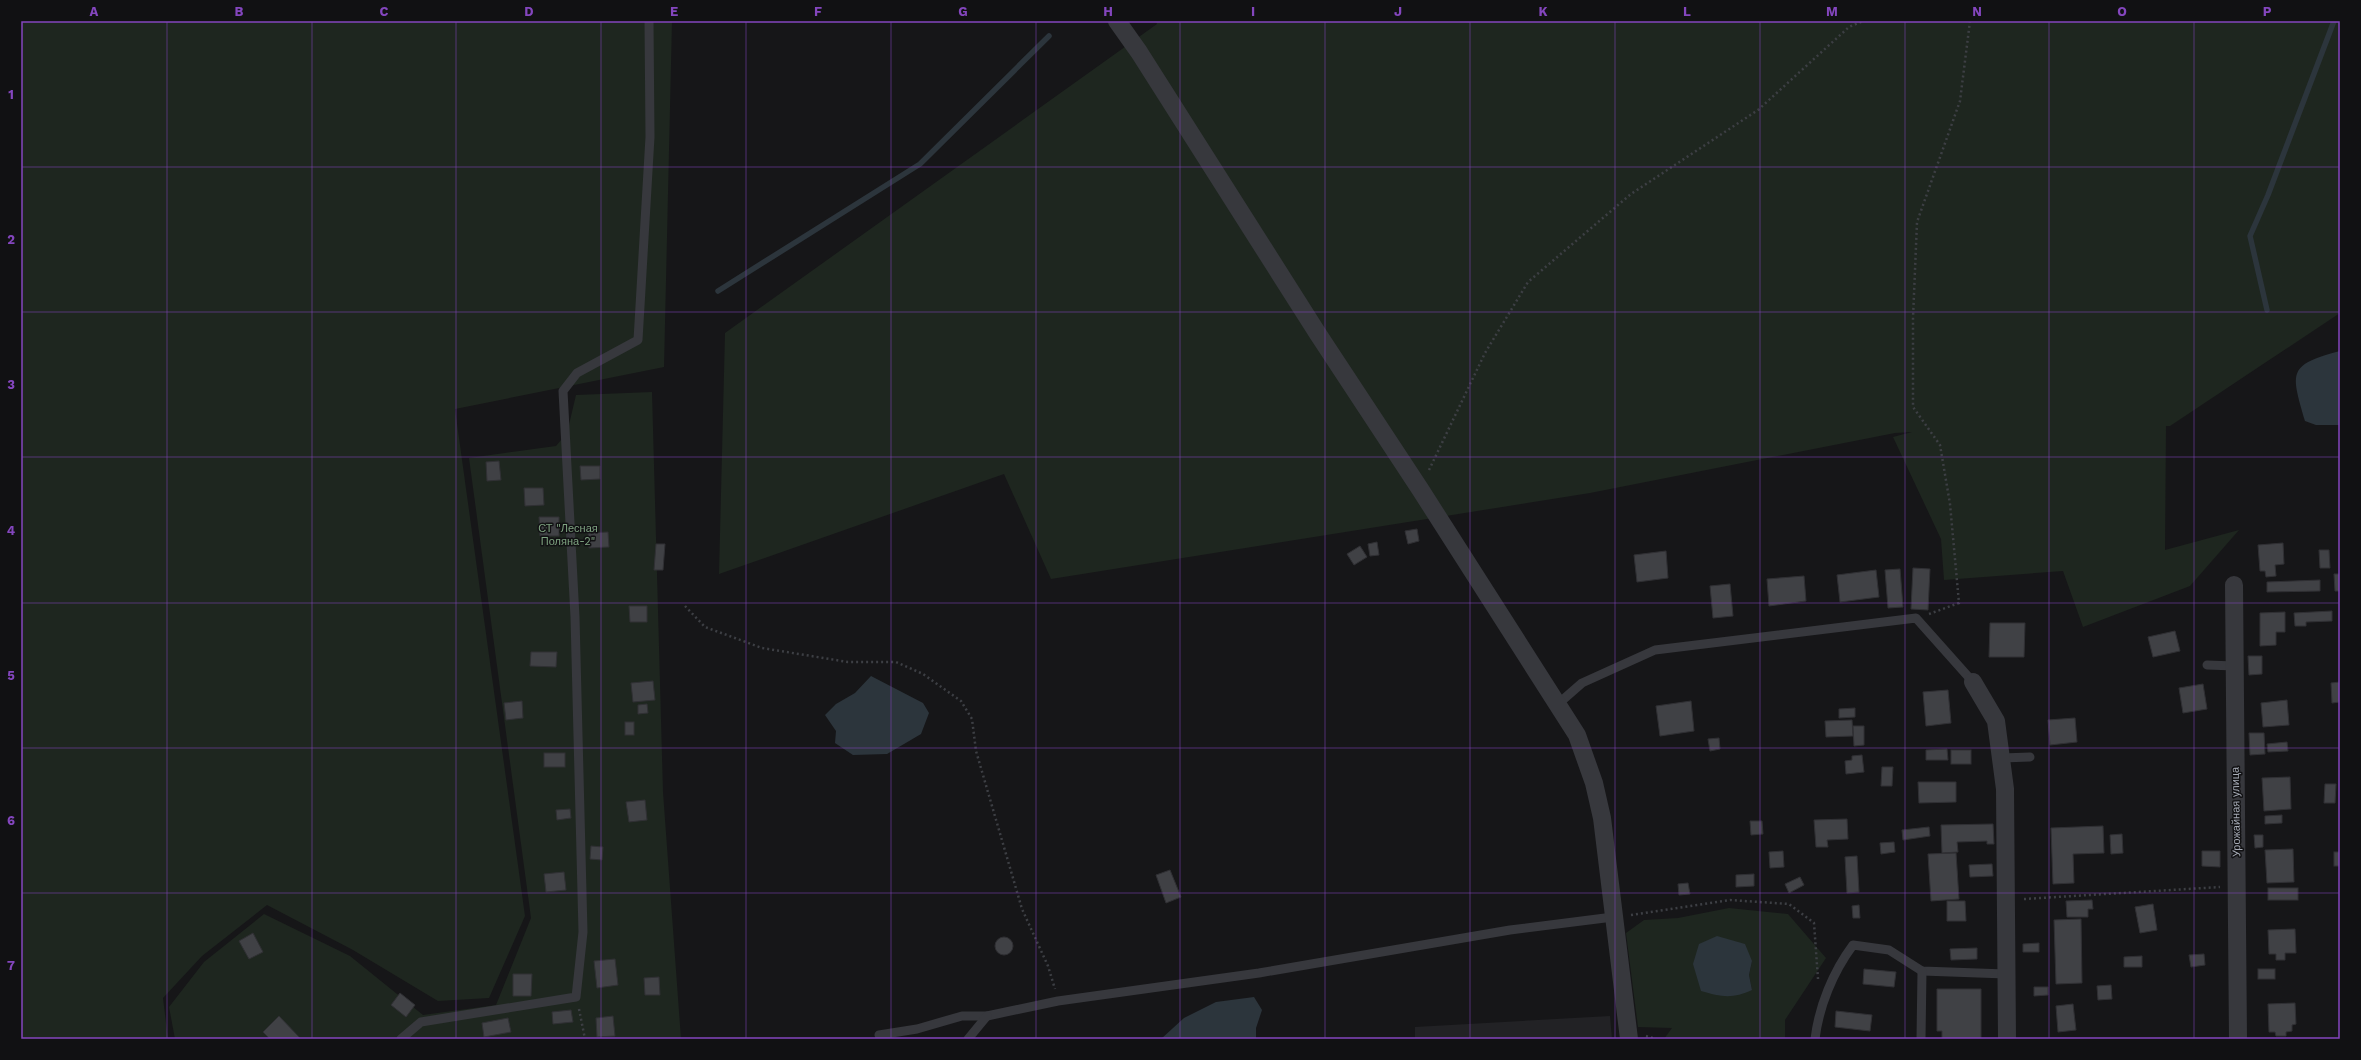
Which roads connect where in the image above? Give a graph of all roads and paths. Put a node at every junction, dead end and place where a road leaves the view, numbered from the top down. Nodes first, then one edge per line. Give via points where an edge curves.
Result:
1 (649, 21) edge
2 (1117, 21) edge
3 (1863, 21) edge
4 (1970, 21) edge
5 (1420, 489) junction
6 (2234, 584) dead end
7 (685, 606) dead end
8 (1916, 618) junction
9 (2207, 665) dead end
10 (2235, 666) junction
11 (1973, 682) joint
12 (1558, 704) junction
13 (2030, 757) dead end
14 (2002, 758) junction
15 (2227, 886) dead end
16 (2006, 900) junction
17 (1613, 917) junction
18 (1922, 971) junction
19 (2006, 974) junction
20 (1827, 994) junction
21 (576, 997) junction
22 (1058, 1001) junction
23 (987, 1016) junction
24 (878, 1035) dead end
25 (402, 1039) edge
26 (585, 1039) edge
27 (968, 1039) edge
28 (1629, 1039) edge
29 (1815, 1039) edge
30 (1921, 1039) edge
31 (2007, 1039) edge
32 (2238, 1039) edge

1 - 21 lane via 650,138 638,340 577,373 563,391 575,617 583,932
2 - 5 street
3 - 5 path via 1849,27 1758,110 1631,194 1528,282 1485,353
4 - 8 path via 1960,101 1917,222 1912,318 1913,407 1940,445 1950,504 1959,603
5 - 12 street
6 - 10 street, Урожайная улица
7 - 22 path via 705,627 762,648 848,662 896,662 923,674 961,701 972,719 976,751 1022,908 1048,966
8 - 11 lane
8 - 12 lane via 1655,650 1582,683
9 - 10 lane
10 - 32 street, Урожайная улица
11 - 14 street via 1996,721
12 - 17 street via 1577,735 1594,783 1602,818
13 - 14 lane
14 - 16 street via 2005,789
15 - 16 path
16 - 19 street
17 - 20 path via 1730,900 1789,904 1814,923 1818,983
17 - 22 lane via 1510,930 1259,973
17 - 28 street
18 - 19 lane
18 - 20 lane via 1889,950 1853,945 1841,961
18 - 30 lane
19 - 31 street
20 - 29 lane
21 - 25 lane via 421,1022
21 - 26 path
22 - 23 lane
23 - 24 lane via 962,1016 917,1029
23 - 27 lane

